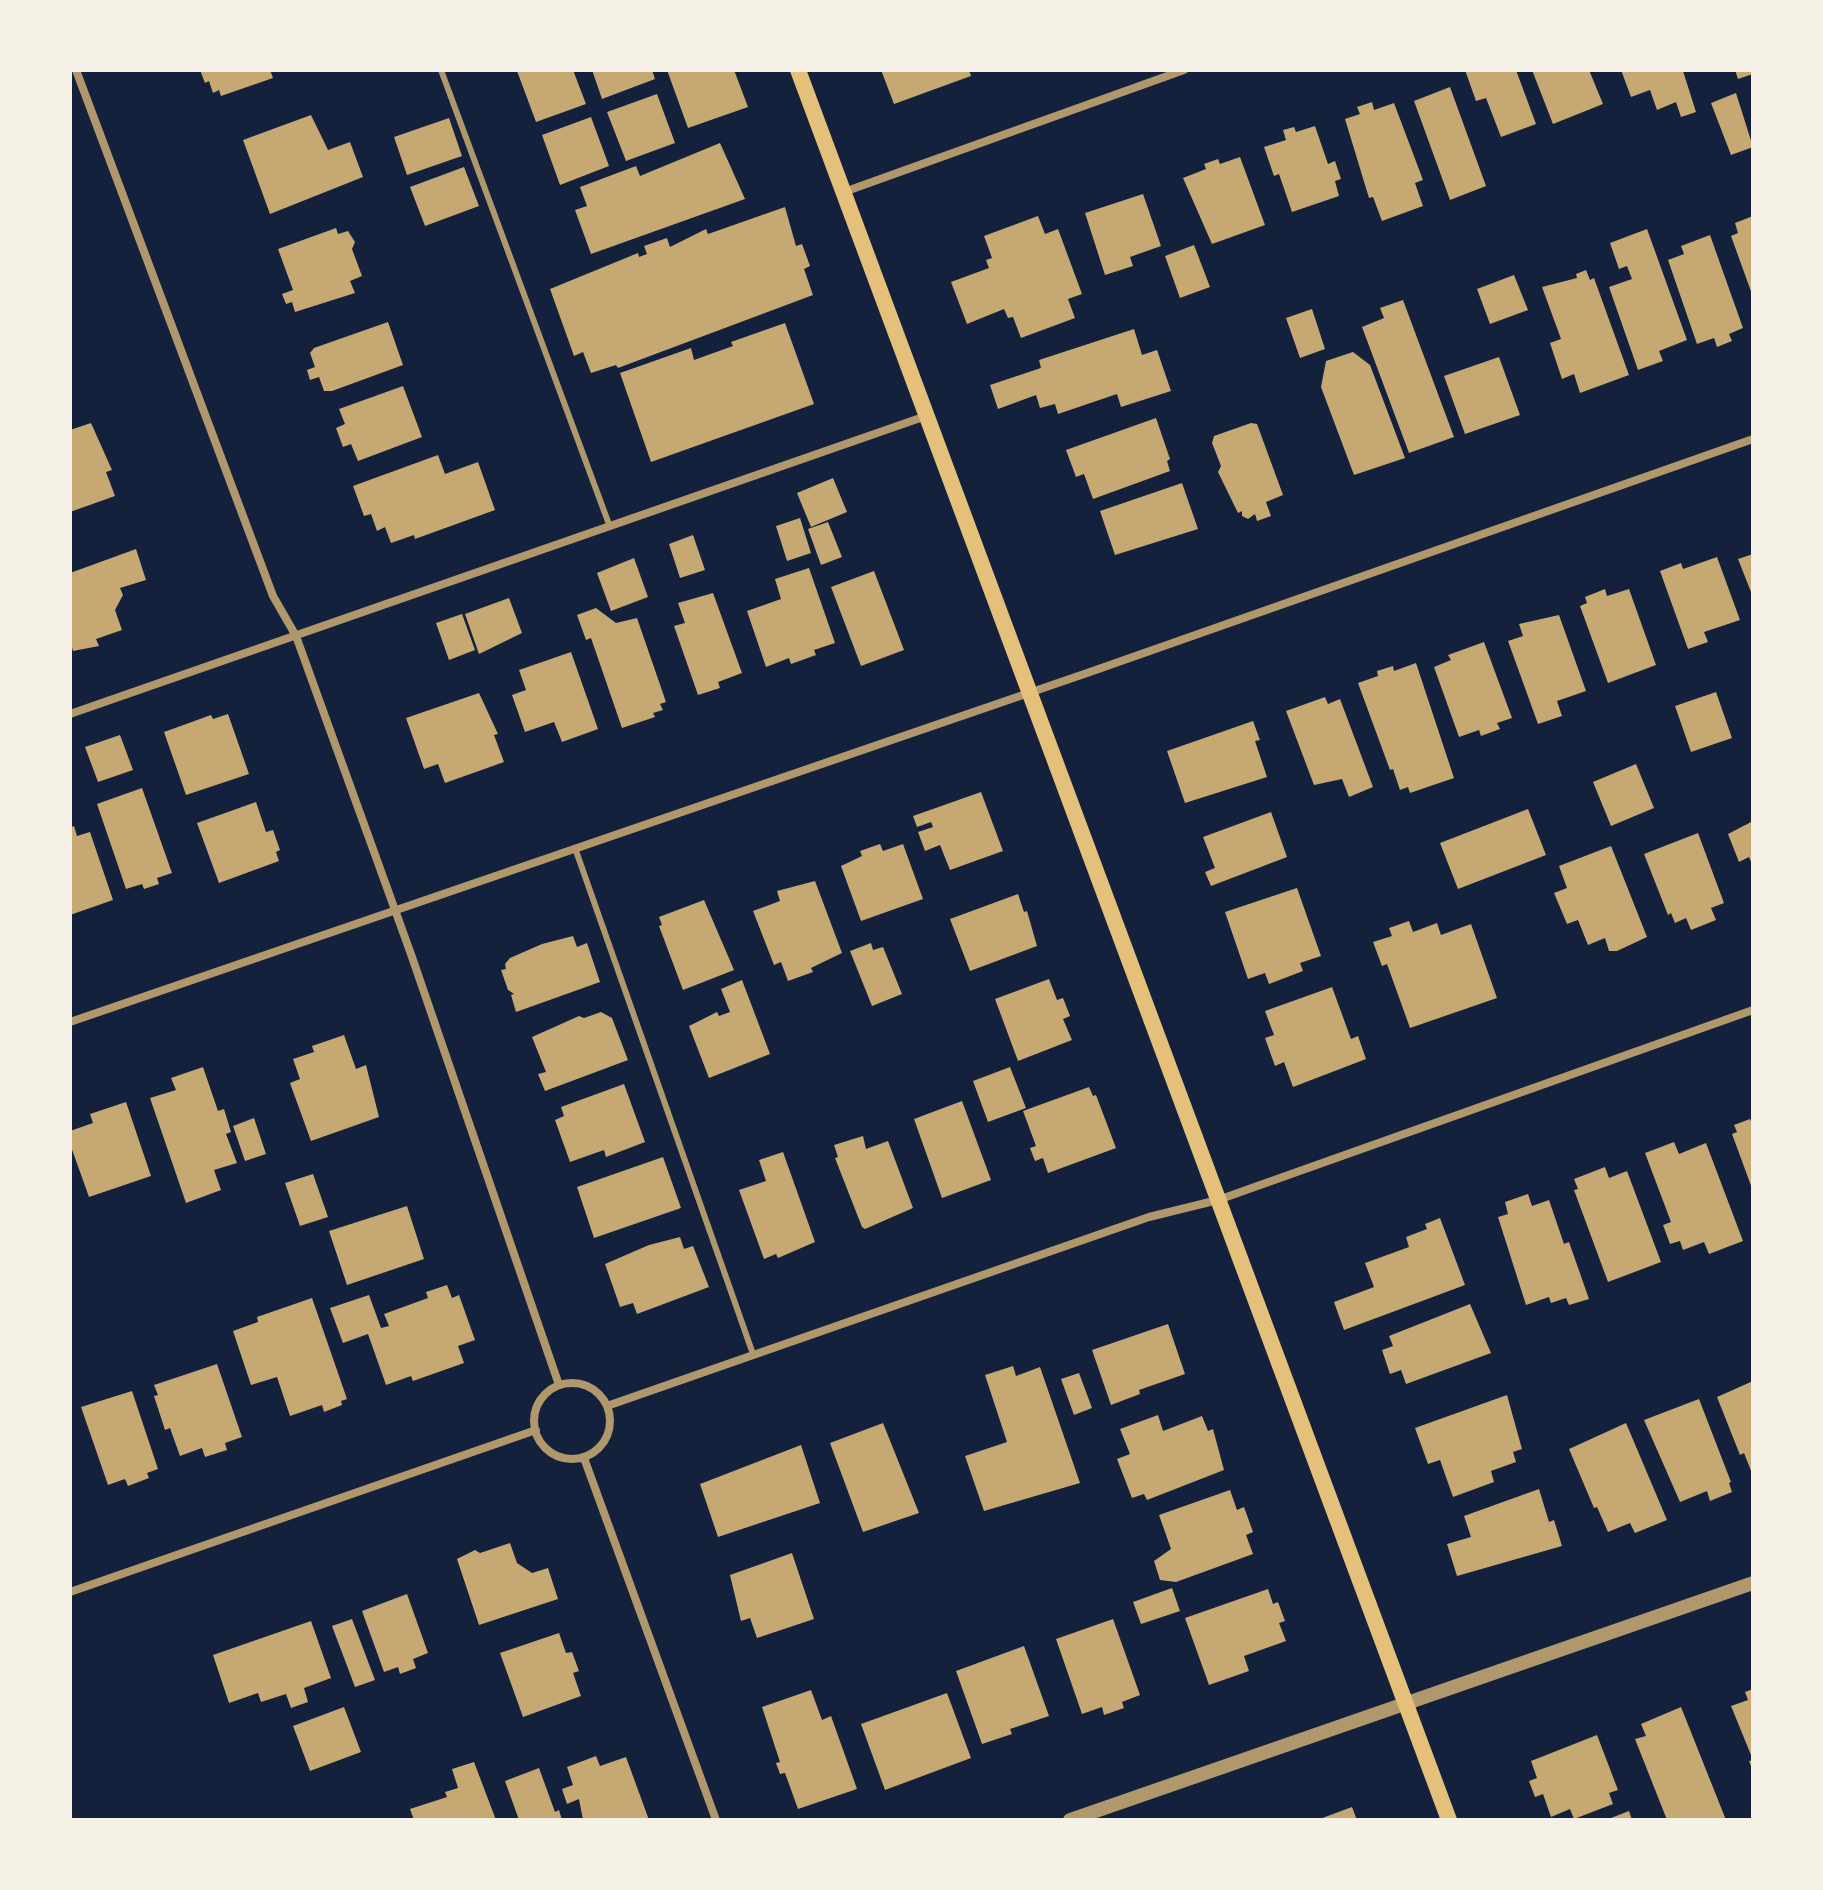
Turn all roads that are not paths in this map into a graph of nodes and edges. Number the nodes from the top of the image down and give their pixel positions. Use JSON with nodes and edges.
{"nodes":[{"id":1,"x":76,"y":70,"type":"edge"},
{"id":2,"x":441,"y":70,"type":"edge"},
{"id":3,"x":798,"y":70,"type":"edge"},
{"id":4,"x":1184,"y":70,"type":"edge"},
{"id":5,"x":843,"y":193,"type":"junction"},
{"id":6,"x":927,"y":416,"type":"junction"},
{"id":7,"x":1753,"y":439,"type":"edge"},
{"id":8,"x":610,"y":527,"type":"junction"},
{"id":9,"x":296,"y":636,"type":"junction"},
{"id":10,"x":1030,"y":692,"type":"junction"},
{"id":11,"x":70,"y":714,"type":"edge"},
{"id":12,"x":575,"y":848,"type":"junction"},
{"id":13,"x":395,"y":910,"type":"junction"},
{"id":14,"x":1753,"y":1010,"type":"edge"},
{"id":15,"x":70,"y":1022,"type":"edge"},
{"id":16,"x":1218,"y":1200,"type":"junction"},
{"id":17,"x":753,"y":1354,"type":"junction"},
{"id":18,"x":559,"y":1385,"type":"junction"},
{"id":19,"x":607,"y":1406,"type":"junction"},
{"id":20,"x":536,"y":1430,"type":"junction"},
{"id":21,"x":584,"y":1458,"type":"junction"},
{"id":22,"x":1753,"y":1583,"type":"edge"},
{"id":23,"x":70,"y":1592,"type":"edge"},
{"id":24,"x":1408,"y":1703,"type":"junction"},
{"id":25,"x":1093,"y":1816,"type":"edge"},
{"id":26,"x":716,"y":1820,"type":"edge"},
{"id":27,"x":1070,"y":1820,"type":"edge"},
{"id":28,"x":1449,"y":1820,"type":"edge"}],
"edges":[{"from":1,"to":9,"type":"street"},
{"from":2,"to":8,"type":"lane"},
{"from":3,"to":5,"type":"main road"},
{"from":4,"to":5,"type":"street"},
{"from":5,"to":6,"type":"main road"},
{"from":6,"to":8,"type":"street"},
{"from":6,"to":10,"type":"main road"},
{"from":7,"to":10,"type":"street"},
{"from":8,"to":9,"type":"street"},
{"from":9,"to":11,"type":"street"},
{"from":9,"to":13,"type":"street"},
{"from":10,"to":12,"type":"street"},
{"from":10,"to":16,"type":"main road"},
{"from":12,"to":13,"type":"street"},
{"from":12,"to":17,"type":"lane"},
{"from":13,"to":15,"type":"street"},
{"from":13,"to":18,"type":"street"},
{"from":14,"to":16,"type":"street"},
{"from":16,"to":17,"type":"street"},
{"from":16,"to":24,"type":"main road"},
{"from":17,"to":19,"type":"street"},
{"from":18,"to":19,"type":"street"},
{"from":18,"to":20,"type":"street"},
{"from":19,"to":21,"type":"street"},
{"from":20,"to":21,"type":"street"},
{"from":20,"to":23,"type":"street"},
{"from":21,"to":26,"type":"street"},
{"from":22,"to":24,"type":"street"},
{"from":24,"to":25,"type":"street"},
{"from":24,"to":28,"type":"main road"},
{"from":25,"to":27,"type":"street"}]}
